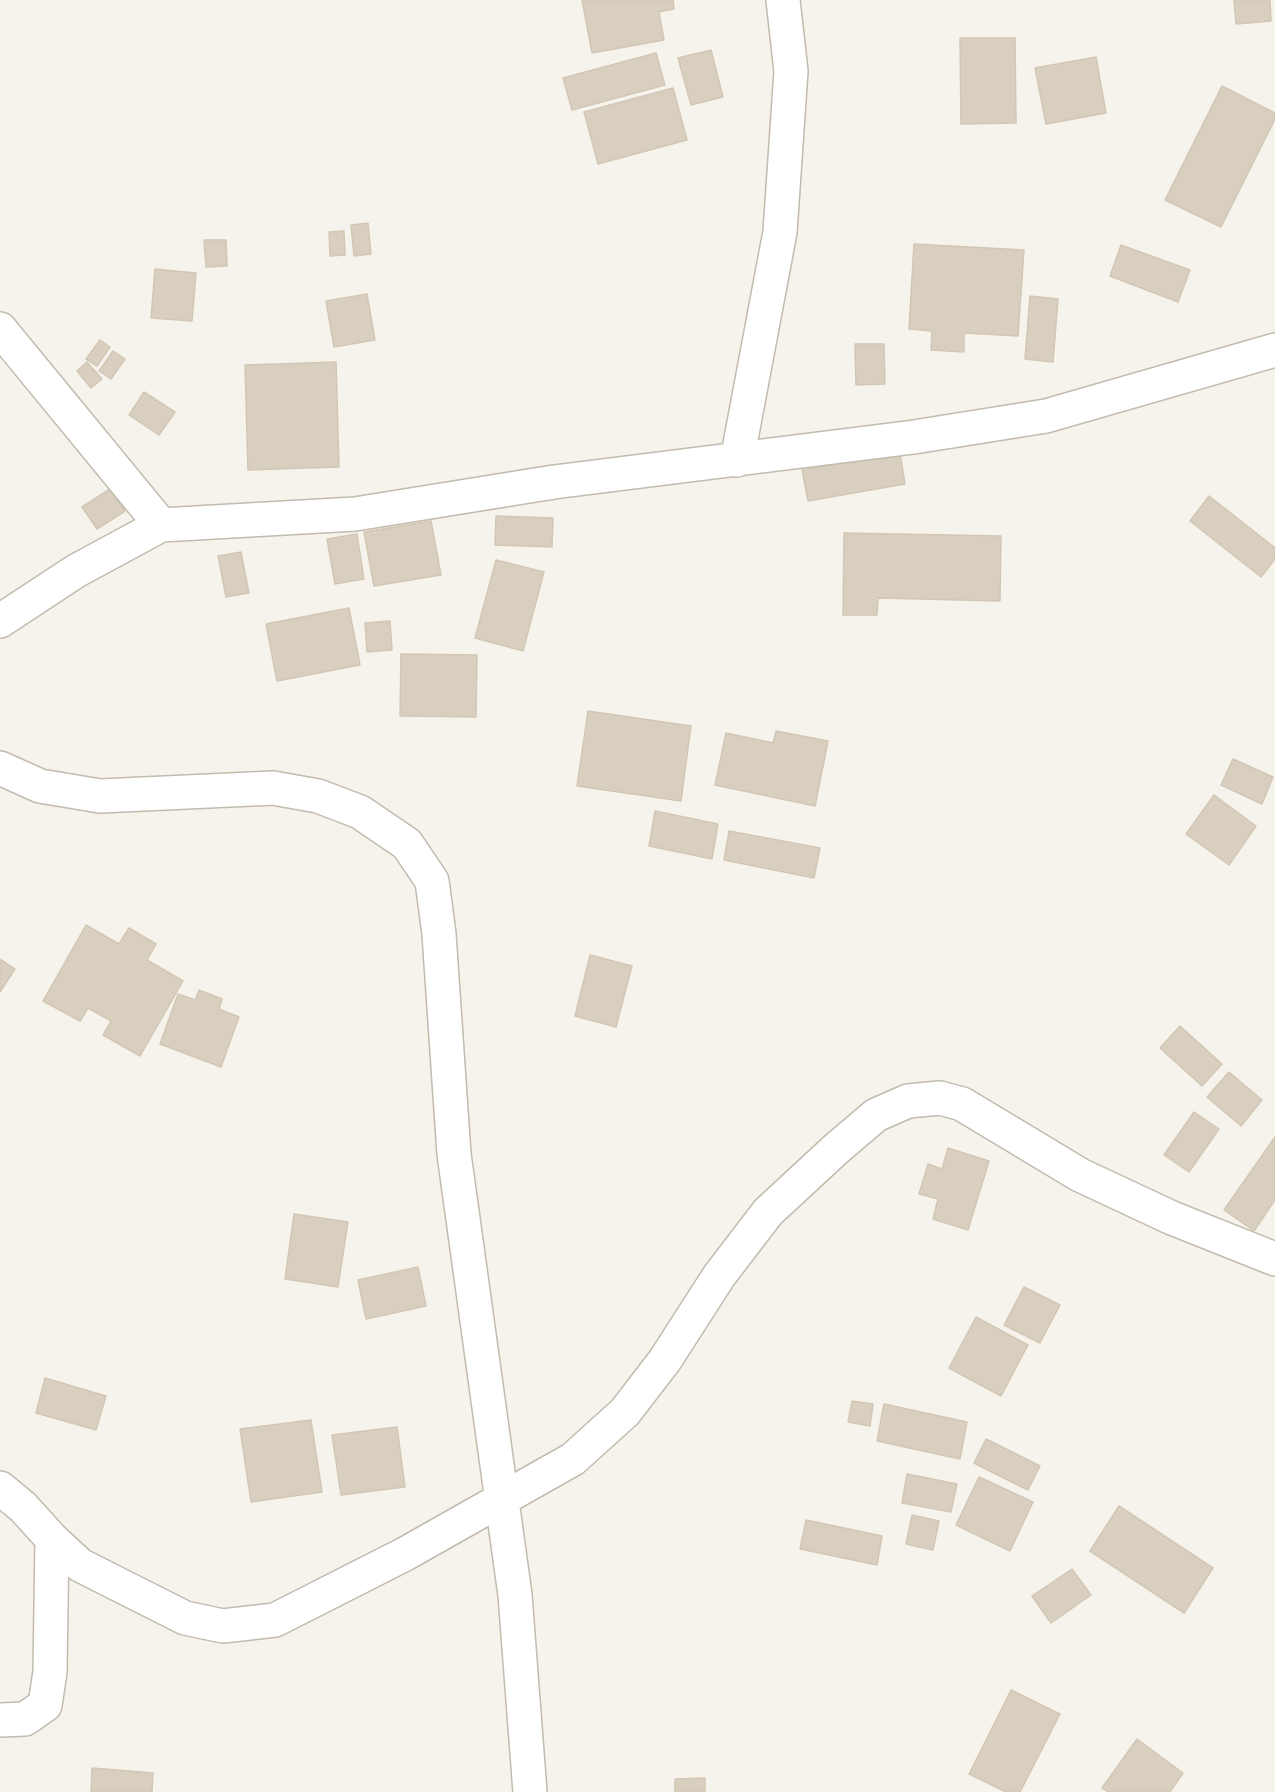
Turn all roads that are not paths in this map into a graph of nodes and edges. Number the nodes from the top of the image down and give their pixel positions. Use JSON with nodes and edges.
{"nodes":[{"id":1,"x":783,"y":0,"type":"edge"},
{"id":2,"x":0,"y":329,"type":"edge"},
{"id":3,"x":1275,"y":351,"type":"edge"},
{"id":4,"x":737,"y":460,"type":"junction"},
{"id":5,"x":161,"y":525,"type":"junction"},
{"id":6,"x":0,"y":621,"type":"edge"},
{"id":7,"x":0,"y":768,"type":"edge"},
{"id":8,"x":1275,"y":1259,"type":"edge"},
{"id":9,"x":0,"y":1488,"type":"edge"},
{"id":10,"x":503,"y":1499,"type":"junction"},
{"id":11,"x":52,"y":1539,"type":"junction"},
{"id":12,"x":0,"y":1720,"type":"edge"},
{"id":13,"x":530,"y":1792,"type":"edge"}],
"edges":[{"from":1,"to":4,"type":"street"},
{"from":2,"to":5,"type":"street"},
{"from":3,"to":4,"type":"street"},
{"from":4,"to":5,"type":"street"},
{"from":5,"to":6,"type":"street"},
{"from":7,"to":10,"type":"street"},
{"from":8,"to":10,"type":"street"},
{"from":9,"to":11,"type":"street"},
{"from":10,"to":11,"type":"street"},
{"from":10,"to":13,"type":"street"},
{"from":11,"to":12,"type":"street"}]}
